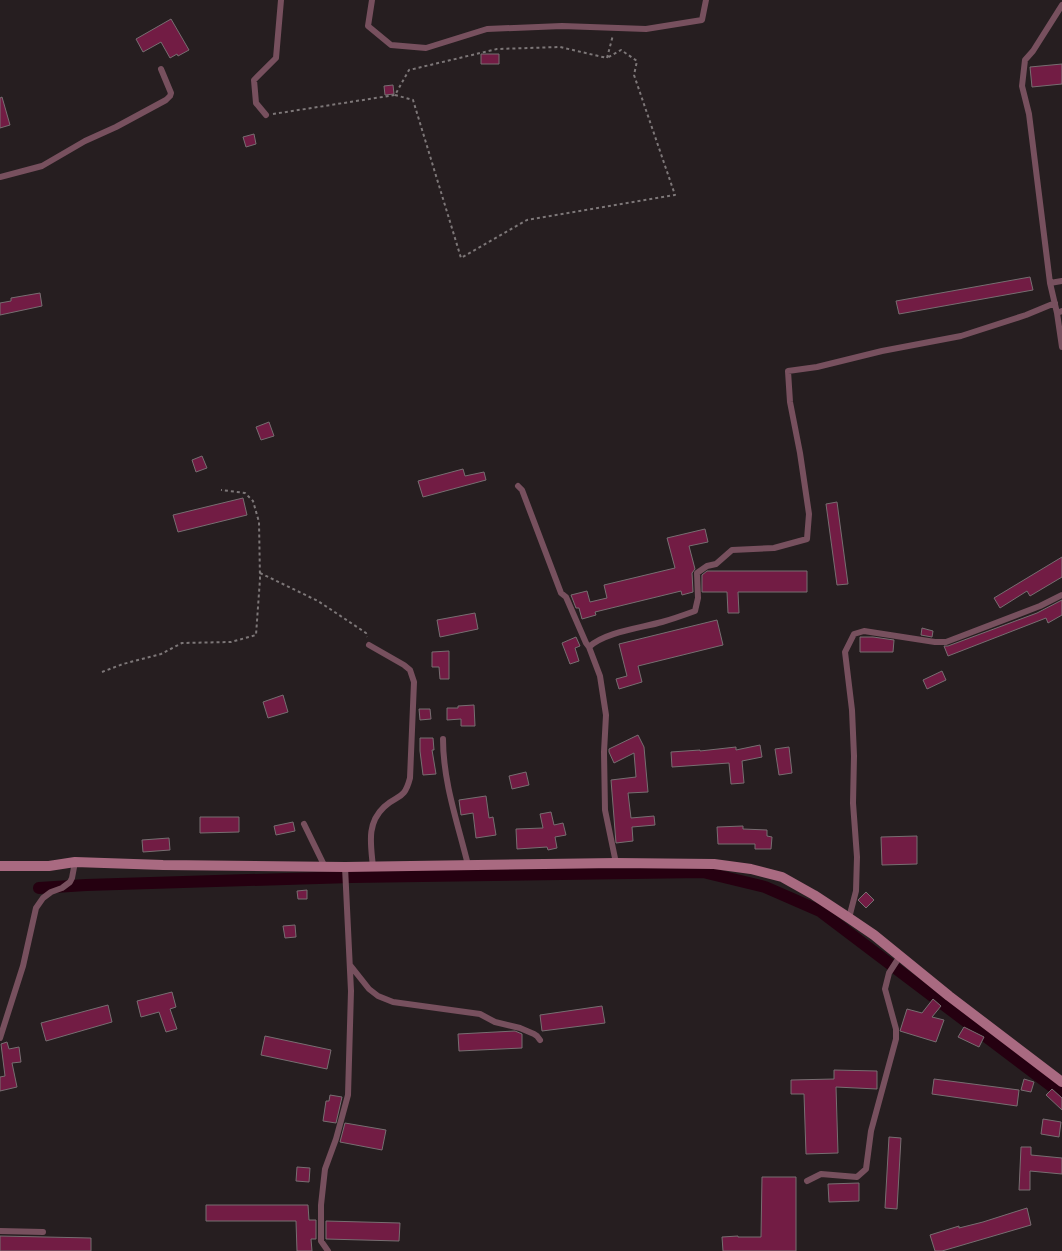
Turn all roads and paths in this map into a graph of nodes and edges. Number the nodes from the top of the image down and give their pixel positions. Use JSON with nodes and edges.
{"nodes":[{"id":1,"x":281,"y":0,"type":"edge"},
{"id":2,"x":372,"y":0,"type":"edge"},
{"id":3,"x":706,"y":0,"type":"edge"},
{"id":4,"x":1062,"y":4,"type":"edge"},
{"id":5,"x":615,"y":28,"type":"junction"},
{"id":6,"x":607,"y":58,"type":"junction"},
{"id":7,"x":161,"y":69,"type":"dead end"},
{"id":8,"x":395,"y":95,"type":"junction"},
{"id":9,"x":266,"y":115,"type":"joint"},
{"id":10,"x":0,"y":178,"type":"edge"},
{"id":11,"x":1062,"y":281,"type":"edge"},
{"id":12,"x":1050,"y":283,"type":"junction"},
{"id":13,"x":1055,"y":303,"type":"junction"},
{"id":14,"x":1060,"y":312,"type":"edge"},
{"id":15,"x":1062,"y":347,"type":"edge"},
{"id":16,"x":518,"y":486,"type":"dead end"},
{"id":17,"x":221,"y":490,"type":"dead end"},
{"id":18,"x":260,"y":573,"type":"junction"},
{"id":19,"x":1062,"y":596,"type":"edge"},
{"id":20,"x":369,"y":645,"type":"joint"},
{"id":21,"x":589,"y":647,"type":"junction"},
{"id":22,"x":102,"y":672,"type":"dead end"},
{"id":23,"x":444,"y":739,"type":"dead end"},
{"id":24,"x":304,"y":824,"type":"dead end"},
{"id":25,"x":75,"y":862,"type":"junction"},
{"id":26,"x":616,"y":863,"type":"junction"},
{"id":27,"x":468,"y":865,"type":"junction"},
{"id":28,"x":0,"y":866,"type":"edge"},
{"id":29,"x":373,"y":866,"type":"junction"},
{"id":30,"x":325,"y":867,"type":"junction"},
{"id":31,"x":345,"y":867,"type":"junction"},
{"id":32,"x":850,"y":918,"type":"junction"},
{"id":33,"x":900,"y":956,"type":"junction"},
{"id":34,"x":350,"y":965,"type":"junction"},
{"id":35,"x":0,"y":1038,"type":"edge"},
{"id":36,"x":540,"y":1040,"type":"dead end"},
{"id":37,"x":1062,"y":1082,"type":"edge"},
{"id":38,"x":806,"y":1181,"type":"dead end"},
{"id":39,"x":0,"y":1231,"type":"edge"},
{"id":40,"x":43,"y":1232,"type":"dead end"},
{"id":41,"x":328,"y":1251,"type":"edge"}],
"edges":[{"from":1,"to":9,"type":"lane"},
{"from":2,"to":5,"type":"lane"},
{"from":3,"to":5,"type":"lane"},
{"from":4,"to":12,"type":"lane"},
{"from":5,"to":6,"type":"path"},
{"from":6,"to":8,"type":"path"},
{"from":6,"to":8,"type":"path"},
{"from":7,"to":10,"type":"lane"},
{"from":8,"to":9,"type":"path"},
{"from":11,"to":12,"type":"lane"},
{"from":12,"to":13,"type":"lane"},
{"from":13,"to":14,"type":"lane"},
{"from":13,"to":21,"type":"lane"},
{"from":14,"to":15,"type":"lane"},
{"from":16,"to":21,"type":"lane"},
{"from":17,"to":18,"type":"path"},
{"from":18,"to":20,"type":"path"},
{"from":18,"to":22,"type":"path"},
{"from":19,"to":32,"type":"lane"},
{"from":20,"to":29,"type":"lane"},
{"from":21,"to":26,"type":"lane"},
{"from":23,"to":27,"type":"lane"},
{"from":24,"to":30,"type":"lane"},
{"from":25,"to":28,"type":"street"},
{"from":25,"to":30,"type":"street"},
{"from":25,"to":35,"type":"lane"},
{"from":26,"to":27,"type":"street"},
{"from":26,"to":32,"type":"street"},
{"from":27,"to":29,"type":"street"},
{"from":29,"to":31,"type":"street"},
{"from":30,"to":31,"type":"street"},
{"from":31,"to":34,"type":"lane"},
{"from":32,"to":33,"type":"street"},
{"from":33,"to":37,"type":"street"},
{"from":33,"to":38,"type":"lane"},
{"from":34,"to":36,"type":"lane"},
{"from":34,"to":41,"type":"lane"},
{"from":39,"to":40,"type":"lane"}]}
